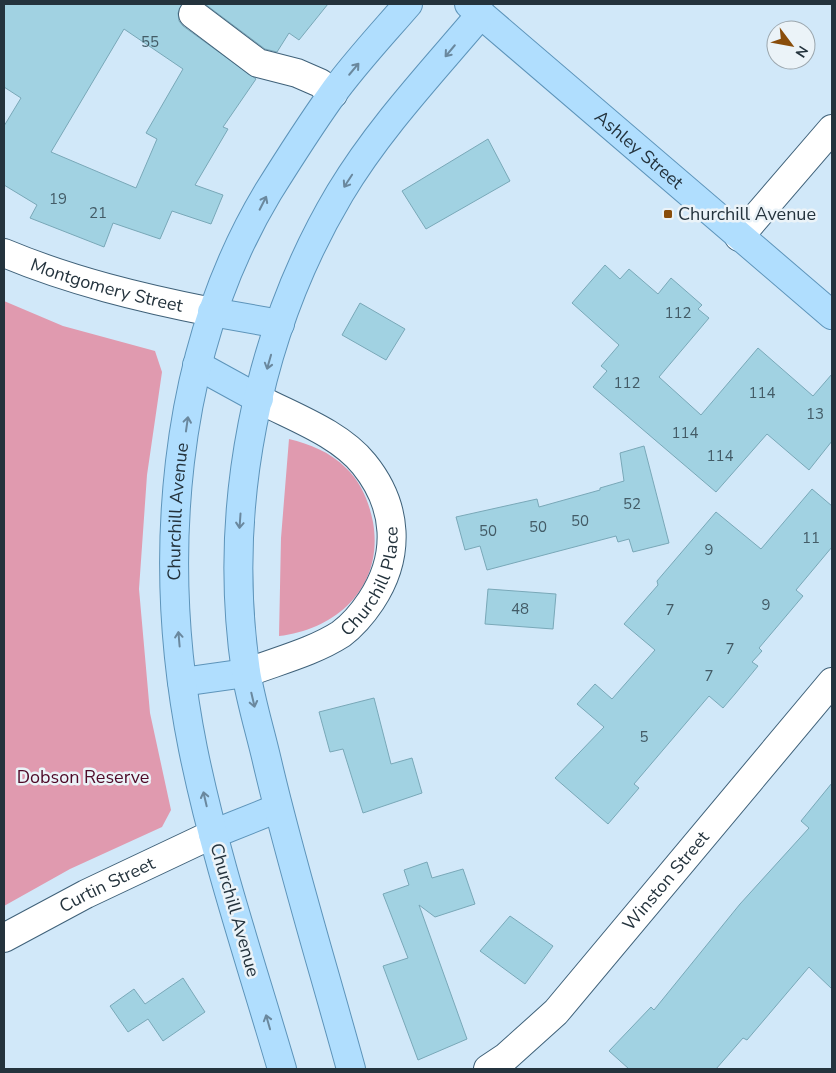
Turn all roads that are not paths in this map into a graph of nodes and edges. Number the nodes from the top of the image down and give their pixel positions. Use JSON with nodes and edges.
{"nodes":[{"id":1,"x":408,"y":4,"type":"edge"},
{"id":2,"x":475,"y":9,"type":"edge"},
{"id":3,"x":193,"y":14,"type":"dead end"},
{"id":4,"x":333,"y":94,"type":"junction"},
{"id":5,"x":832,"y":129,"type":"edge"},
{"id":6,"x":739,"y":237,"type":"junction"},
{"id":7,"x":4,"y":253,"type":"edge"},
{"id":8,"x":212,"y":312,"type":"junction"},
{"id":9,"x":832,"y":315,"type":"edge"},
{"id":10,"x":280,"y":324,"type":"junction"},
{"id":11,"x":198,"y":365,"type":"junction"},
{"id":12,"x":259,"y":398,"type":"junction"},
{"id":13,"x":246,"y":673,"type":"junction"},
{"id":14,"x":182,"y":682,"type":"junction"},
{"id":15,"x":832,"y":682,"type":"edge"},
{"id":16,"x":278,"y":808,"type":"junction"},
{"id":17,"x":213,"y":834,"type":"junction"},
{"id":18,"x":4,"y":938,"type":"edge"},
{"id":19,"x":282,"y":1069,"type":"edge"},
{"id":20,"x":352,"y":1069,"type":"edge"},
{"id":21,"x":488,"y":1069,"type":"edge"}],
"edges":[{"from":4,"to":1,"type":"main road","name":"Churchill Avenue","one_way":true},
{"from":2,"to":6,"type":"main road","name":"Ashley Street"},
{"from":2,"to":10,"type":"main road","one_way":true},
{"from":3,"to":4,"type":"street"},
{"from":8,"to":4,"type":"main road","name":"Churchill Avenue","one_way":true},
{"from":5,"to":6,"type":"street"},
{"from":6,"to":9,"type":"main road","name":"Ashley Street"},
{"from":7,"to":8,"type":"street","name":"Montgomery Street"},
{"from":8,"to":10,"type":"main road"},
{"from":8,"to":11,"type":"main road","name":"Churchill Avenue"},
{"from":10,"to":12,"type":"main road","one_way":true},
{"from":11,"to":12,"type":"main road"},
{"from":14,"to":11,"type":"main road","name":"Churchill Avenue","one_way":true},
{"from":12,"to":13,"type":"main road","one_way":true},
{"from":12,"to":13,"type":"street","name":"Churchill Place"},
{"from":13,"to":14,"type":"main road"},
{"from":13,"to":16,"type":"main road","one_way":true},
{"from":17,"to":14,"type":"main road","name":"Churchill Avenue","one_way":true},
{"from":15,"to":21,"type":"street","name":"Winston Street"},
{"from":16,"to":17,"type":"main road"},
{"from":16,"to":20,"type":"main road"},
{"from":17,"to":18,"type":"street","name":"Curtin Street"},
{"from":19,"to":17,"type":"main road","name":"Churchill Avenue","one_way":true}]}
